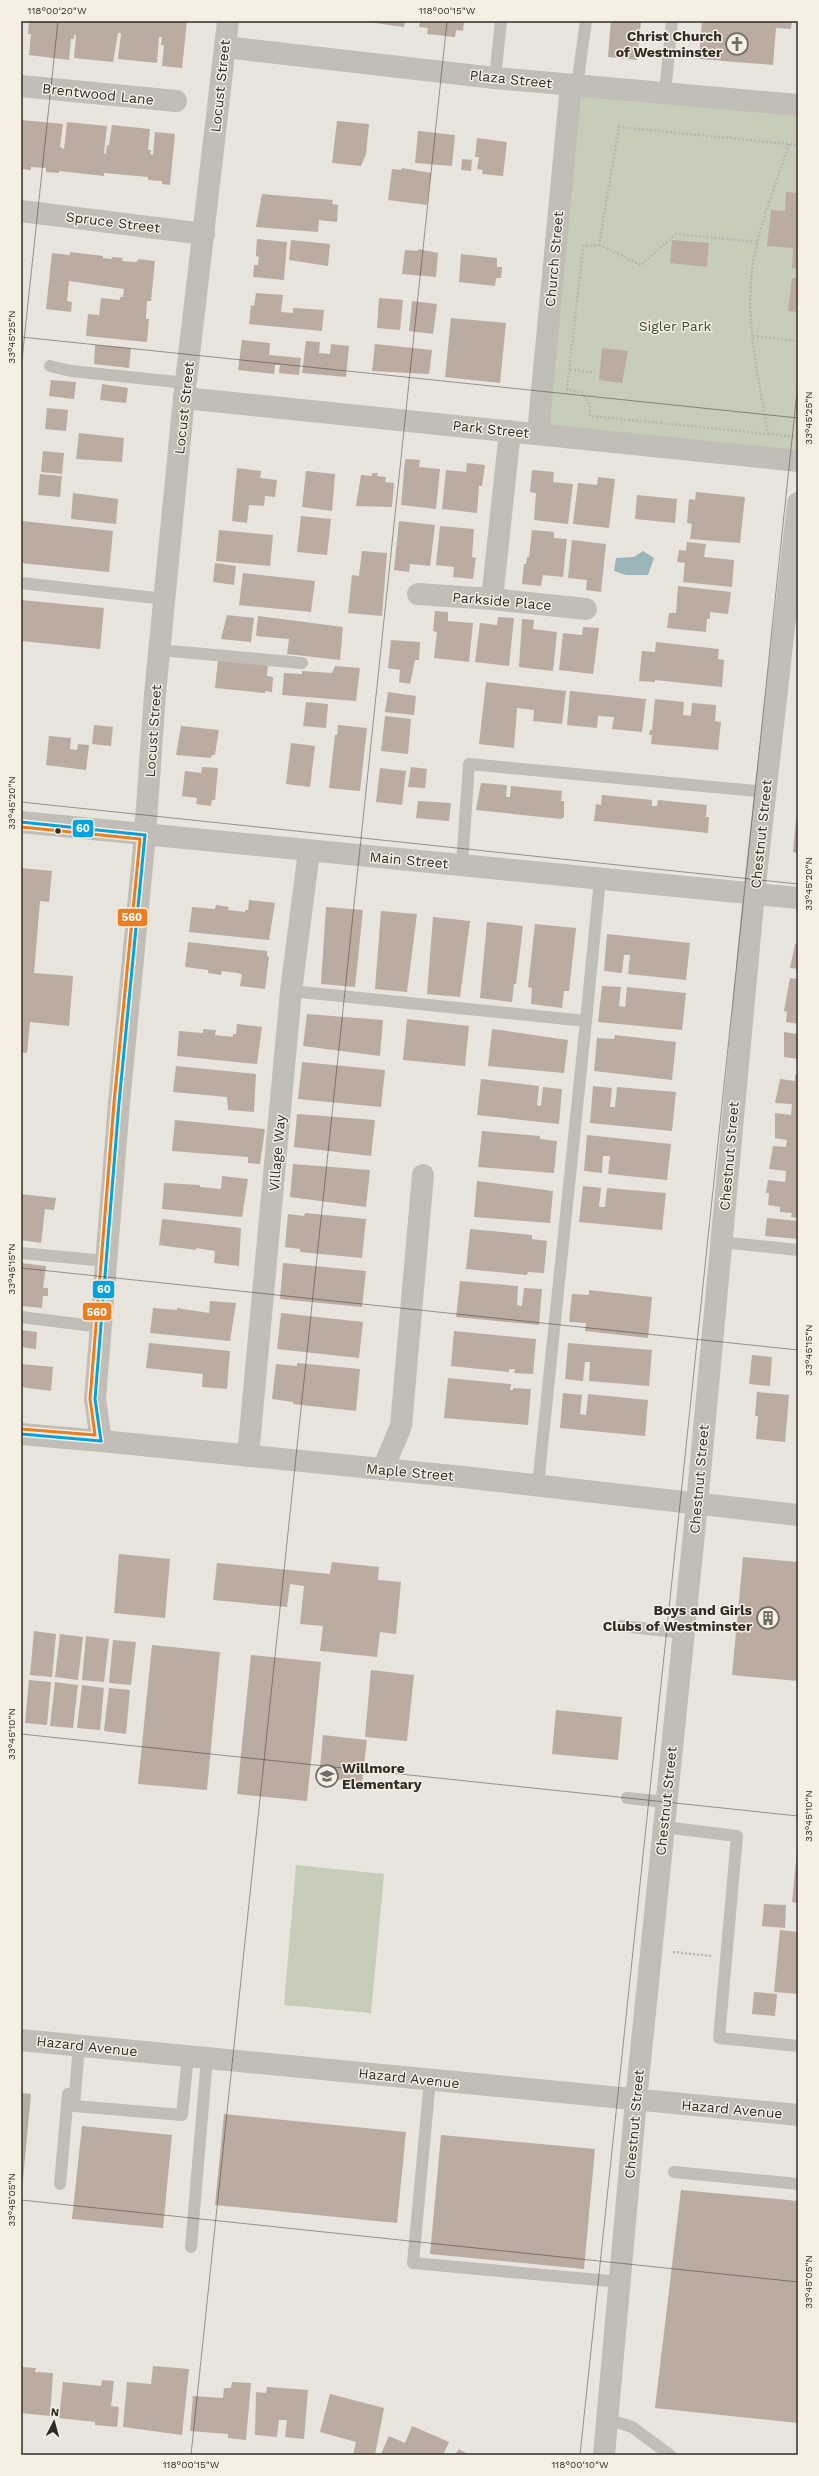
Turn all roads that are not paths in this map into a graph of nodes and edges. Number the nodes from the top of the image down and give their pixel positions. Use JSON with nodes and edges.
{"nodes":[{"id":1,"x":228,"y":21,"type":"edge"},
{"id":2,"x":501,"y":21,"type":"edge"},
{"id":3,"x":586,"y":21,"type":"edge"},
{"id":4,"x":672,"y":21,"type":"edge"},
{"id":5,"x":225,"y":47,"type":"junction"},
{"id":6,"x":495,"y":78,"type":"junction"},
{"id":7,"x":574,"y":85,"type":"junction"},
{"id":8,"x":21,"y":86,"type":"edge"},
{"id":9,"x":665,"y":93,"type":"junction"},
{"id":10,"x":176,"y":101,"type":"dead end"},
{"id":11,"x":798,"y":105,"type":"edge"},
{"id":12,"x":21,"y":211,"type":"edge"},
{"id":13,"x":204,"y":234,"type":"junction"},
{"id":14,"x":50,"y":366,"type":"dead end"},
{"id":15,"x":185,"y":391,"type":"junction"},
{"id":16,"x":510,"y":431,"type":"junction"},
{"id":17,"x":538,"y":433,"type":"junction"},
{"id":18,"x":798,"y":461,"type":"edge"},
{"id":19,"x":798,"y":504,"type":"edge"},
{"id":20,"x":21,"y":583,"type":"edge"},
{"id":21,"x":418,"y":594,"type":"dead end"},
{"id":22,"x":165,"y":599,"type":"junction"},
{"id":23,"x":492,"y":599,"type":"junction"},
{"id":24,"x":586,"y":609,"type":"dead end"},
{"id":25,"x":160,"y":650,"type":"junction"},
{"id":26,"x":302,"y":663,"type":"dead end"},
{"id":27,"x":766,"y":792,"type":"junction"},
{"id":28,"x":21,"y":822,"type":"edge"},
{"id":29,"x":145,"y":835,"type":"junction"},
{"id":30,"x":309,"y":851,"type":"junction"},
{"id":31,"x":462,"y":865,"type":"junction"},
{"id":32,"x":600,"y":879,"type":"junction"},
{"id":33,"x":754,"y":894,"type":"junction"},
{"id":34,"x":798,"y":898,"type":"edge"},
{"id":35,"x":292,"y":991,"type":"junction"},
{"id":36,"x":586,"y":1021,"type":"junction"},
{"id":37,"x":423,"y":1175,"type":"dead end"},
{"id":38,"x":721,"y":1242,"type":"junction"},
{"id":39,"x":798,"y":1250,"type":"edge"},
{"id":40,"x":21,"y":1253,"type":"edge"},
{"id":41,"x":106,"y":1262,"type":"junction"},
{"id":42,"x":21,"y":1317,"type":"edge"},
{"id":43,"x":101,"y":1327,"type":"junction"},
{"id":44,"x":21,"y":1434,"type":"edge"},
{"id":45,"x":101,"y":1441,"type":"junction"},
{"id":46,"x":248,"y":1456,"type":"junction"},
{"id":47,"x":383,"y":1469,"type":"junction"},
{"id":48,"x":538,"y":1485,"type":"junction"},
{"id":49,"x":697,"y":1504,"type":"junction"},
{"id":50,"x":798,"y":1515,"type":"edge"},
{"id":51,"x":622,"y":1626,"type":"dead end"},
{"id":52,"x":684,"y":1633,"type":"junction"},
{"id":53,"x":627,"y":1798,"type":"dead end"},
{"id":54,"x":666,"y":1802,"type":"junction"},
{"id":55,"x":664,"y":1827,"type":"junction"},
{"id":56,"x":21,"y":2040,"type":"edge"},
{"id":57,"x":76,"y":2045,"type":"junction"},
{"id":58,"x":798,"y":2046,"type":"edge"},
{"id":59,"x":198,"y":2057,"type":"junction"},
{"id":60,"x":430,"y":2080,"type":"junction"},
{"id":61,"x":636,"y":2100,"type":"junction"},
{"id":62,"x":798,"y":2115,"type":"edge"},
{"id":63,"x":674,"y":2172,"type":"dead end"},
{"id":64,"x":60,"y":2184,"type":"dead end"},
{"id":65,"x":798,"y":2184,"type":"edge"},
{"id":66,"x":191,"y":2247,"type":"dead end"},
{"id":67,"x":621,"y":2282,"type":"junction"},
{"id":68,"x":607,"y":2419,"type":"junction"},
{"id":69,"x":604,"y":2455,"type":"edge"},
{"id":70,"x":670,"y":2455,"type":"edge"}],
"edges":[{"from":1,"to":5,"type":"street","name":"Locust Street"},
{"from":2,"to":6,"type":"lane"},
{"from":3,"to":7,"type":"lane"},
{"from":4,"to":9,"type":"lane"},
{"from":5,"to":6,"type":"street","name":"Plaza Street"},
{"from":5,"to":13,"type":"street","name":"Locust Street"},
{"from":6,"to":7,"type":"street","name":"Plaza Street"},
{"from":7,"to":9,"type":"street","name":"Plaza Street"},
{"from":7,"to":17,"type":"street","name":"Church Street"},
{"from":8,"to":10,"type":"street","name":"Brentwood Lane"},
{"from":9,"to":11,"type":"street","name":"Plaza Street"},
{"from":12,"to":13,"type":"street","name":"Spruce Street"},
{"from":13,"to":15,"type":"street","name":"Locust Street"},
{"from":14,"to":15,"type":"lane"},
{"from":15,"to":16,"type":"street","name":"Park Street"},
{"from":15,"to":22,"type":"street","name":"Locust Street"},
{"from":16,"to":17,"type":"street","name":"Park Street"},
{"from":16,"to":23,"type":"street"},
{"from":17,"to":18,"type":"street","name":"Park Street"},
{"from":19,"to":27,"type":"street","name":"Chestnut Street"},
{"from":20,"to":22,"type":"lane"},
{"from":21,"to":23,"type":"street","name":"Parkside Place"},
{"from":22,"to":25,"type":"street","name":"Locust Street"},
{"from":23,"to":24,"type":"street","name":"Parkside Place"},
{"from":25,"to":26,"type":"lane"},
{"from":25,"to":29,"type":"street","name":"Locust Street"},
{"from":27,"to":31,"type":"lane"},
{"from":27,"to":33,"type":"street","name":"Chestnut Street"},
{"from":28,"to":29,"type":"street","name":"Main Street"},
{"from":29,"to":30,"type":"street","name":"Main Street"},
{"from":29,"to":41,"type":"street","name":"Locust Street"},
{"from":30,"to":31,"type":"street","name":"Main Street"},
{"from":30,"to":35,"type":"street","name":"Village Way"},
{"from":31,"to":32,"type":"street","name":"Main Street"},
{"from":32,"to":33,"type":"street","name":"Main Street"},
{"from":32,"to":36,"type":"lane"},
{"from":33,"to":34,"type":"street","name":"Main Street"},
{"from":33,"to":38,"type":"street","name":"Chestnut Street"},
{"from":35,"to":36,"type":"lane"},
{"from":35,"to":46,"type":"street","name":"Village Way"},
{"from":36,"to":48,"type":"lane"},
{"from":37,"to":47,"type":"street"},
{"from":38,"to":39,"type":"lane"},
{"from":38,"to":49,"type":"street","name":"Chestnut Street"},
{"from":40,"to":41,"type":"lane"},
{"from":41,"to":43,"type":"street","name":"Locust Street"},
{"from":42,"to":43,"type":"lane"},
{"from":43,"to":45,"type":"street","name":"Locust Street"},
{"from":44,"to":45,"type":"street","name":"Maple Street"},
{"from":45,"to":46,"type":"street","name":"Maple Street"},
{"from":46,"to":47,"type":"street","name":"Maple Street"},
{"from":47,"to":48,"type":"street","name":"Maple Street"},
{"from":48,"to":49,"type":"street","name":"Maple Street"},
{"from":49,"to":50,"type":"street","name":"Maple Street"},
{"from":49,"to":52,"type":"street","name":"Chestnut Street"},
{"from":51,"to":52,"type":"lane"},
{"from":52,"to":54,"type":"street","name":"Chestnut Street"},
{"from":53,"to":54,"type":"lane"},
{"from":54,"to":55,"type":"street","name":"Chestnut Street"},
{"from":55,"to":58,"type":"lane"},
{"from":55,"to":61,"type":"street","name":"Chestnut Street"},
{"from":56,"to":57,"type":"street","name":"Hazard Avenue"},
{"from":57,"to":59,"type":"street","name":"Hazard Avenue"},
{"from":57,"to":59,"type":"lane"},
{"from":57,"to":64,"type":"lane"},
{"from":59,"to":60,"type":"street","name":"Hazard Avenue"},
{"from":59,"to":66,"type":"lane"},
{"from":60,"to":61,"type":"street","name":"Hazard Avenue"},
{"from":60,"to":67,"type":"lane"},
{"from":61,"to":62,"type":"street","name":"Hazard Avenue"},
{"from":61,"to":67,"type":"street","name":"Chestnut Street"},
{"from":63,"to":65,"type":"lane"},
{"from":67,"to":68,"type":"street","name":"Chestnut Street"},
{"from":68,"to":69,"type":"street","name":"Chestnut Street"},
{"from":68,"to":70,"type":"lane"}]}
